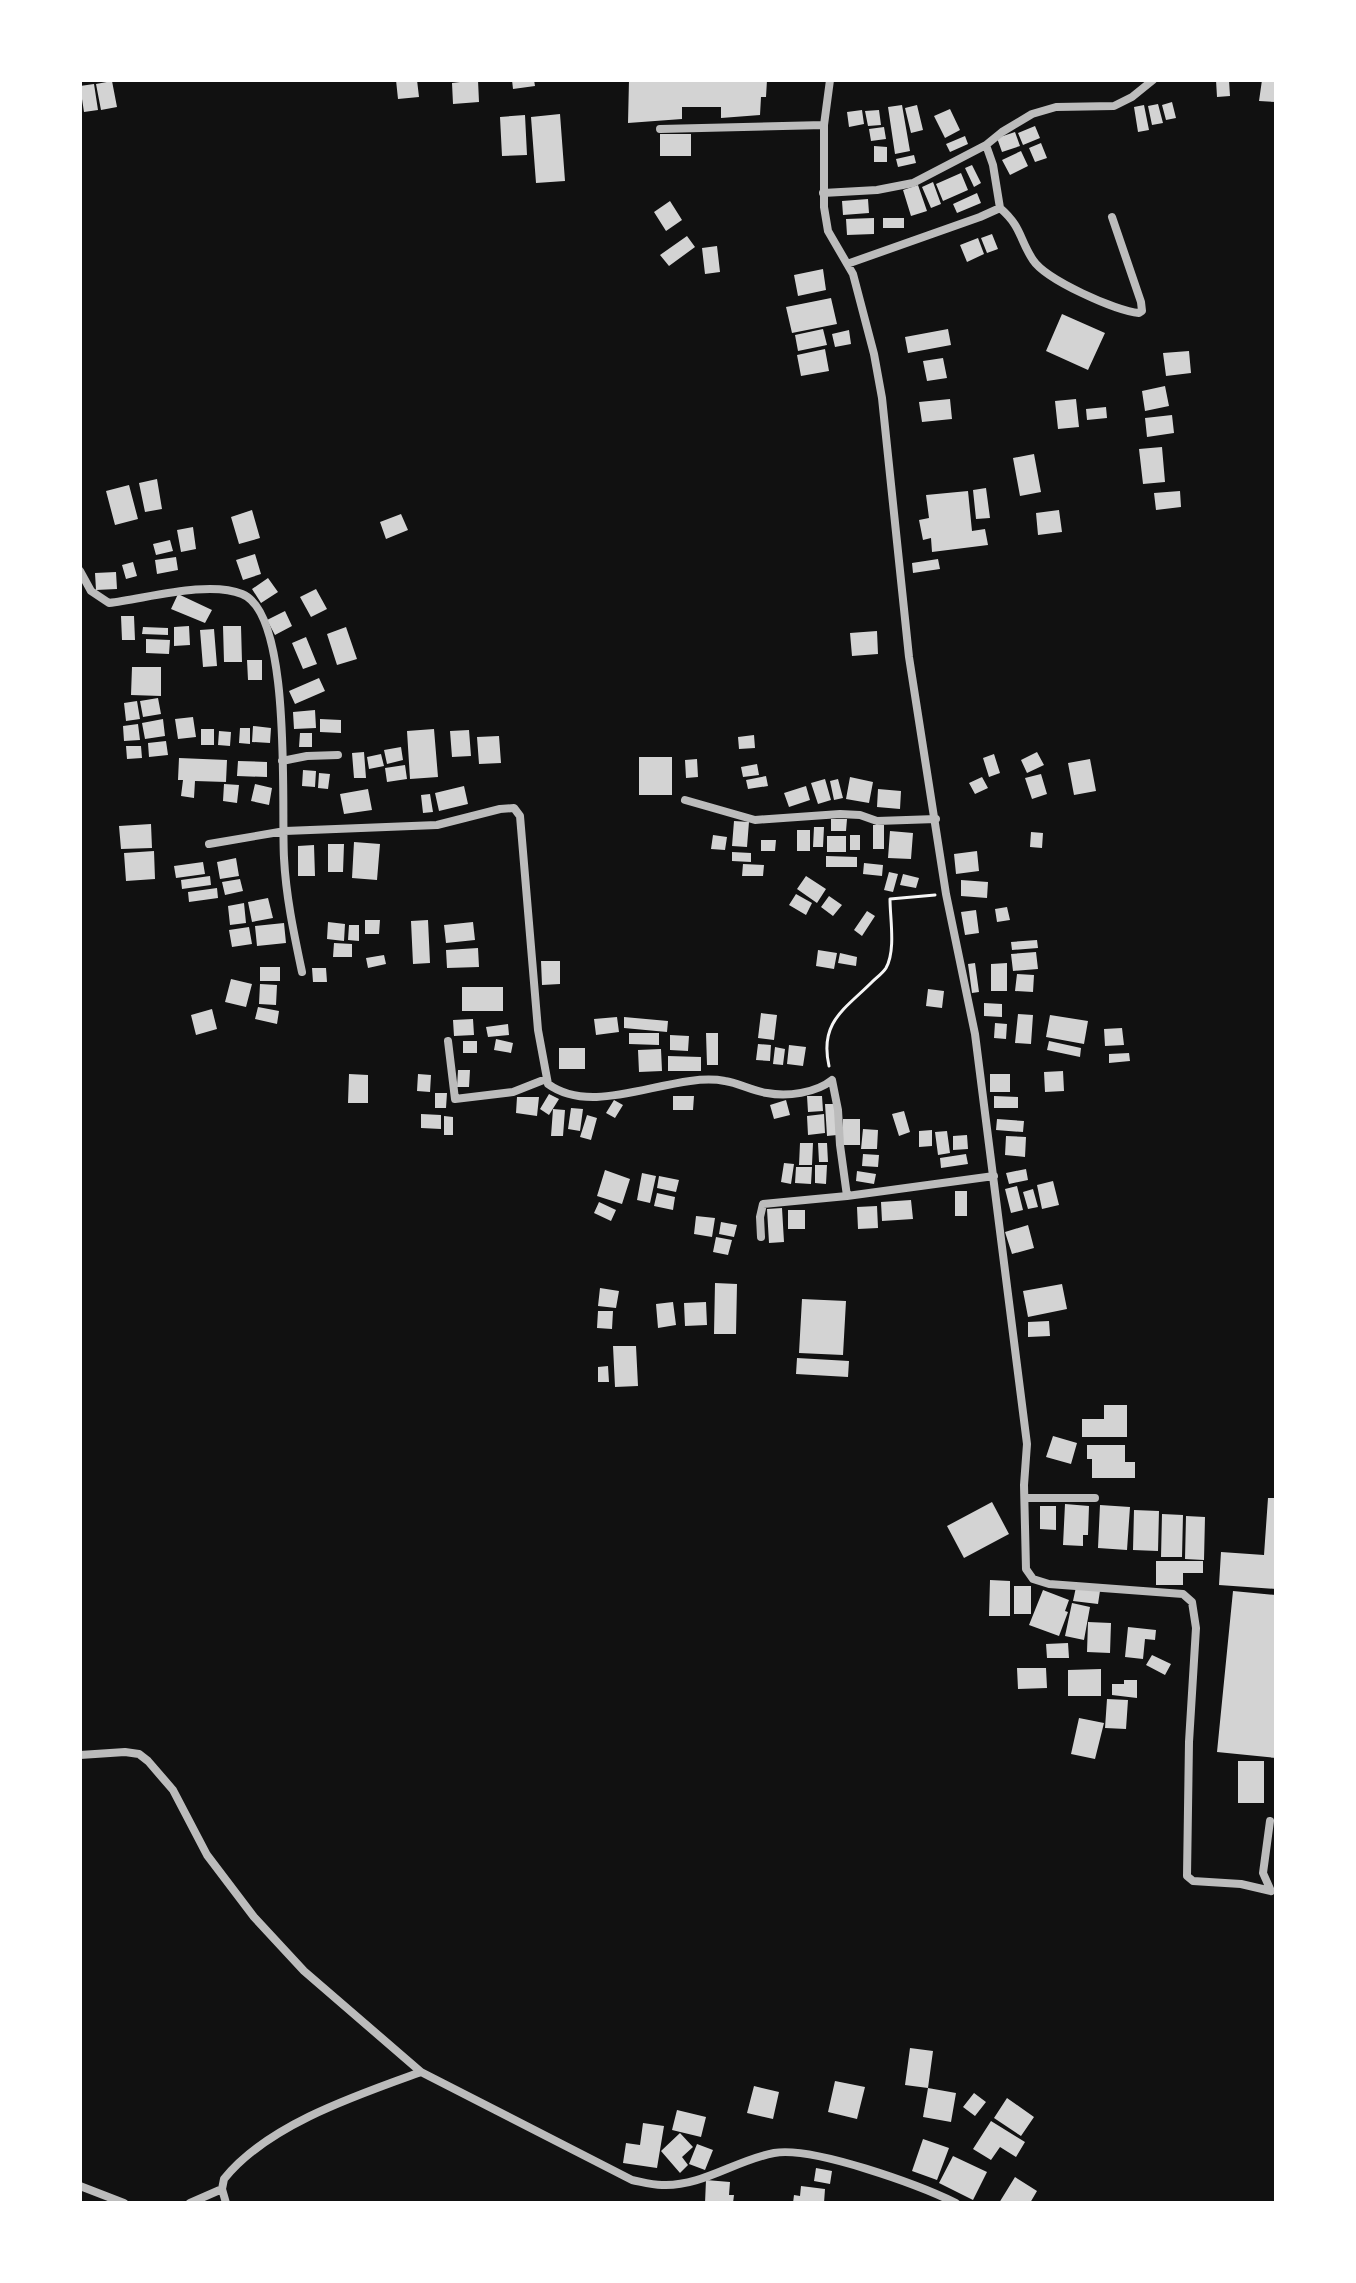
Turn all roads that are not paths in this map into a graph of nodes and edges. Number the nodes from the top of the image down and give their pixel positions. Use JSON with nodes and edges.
{"nodes":[{"id":1,"x":830,"y":80,"type":"edge"},
{"id":2,"x":1153,"y":80,"type":"edge"},
{"id":3,"x":824,"y":125,"type":"junction"},
{"id":4,"x":660,"y":129,"type":"dead end"},
{"id":5,"x":986,"y":145,"type":"junction"},
{"id":6,"x":823,"y":193,"type":"junction"},
{"id":7,"x":1000,"y":208,"type":"junction"},
{"id":8,"x":1112,"y":217,"type":"dead end"},
{"id":9,"x":847,"y":264,"type":"junction"},
{"id":10,"x":80,"y":571,"type":"edge"},
{"id":11,"x":338,"y":755,"type":"dead end"},
{"id":12,"x":282,"y":761,"type":"junction"},
{"id":13,"x":685,"y":800,"type":"dead end"},
{"id":14,"x":936,"y":819,"type":"junction"},
{"id":15,"x":285,"y":831,"type":"junction"},
{"id":16,"x":209,"y":844,"type":"dead end"},
{"id":17,"x":302,"y":972,"type":"dead end"},
{"id":18,"x":448,"y":1041,"type":"dead end"},
{"id":19,"x":546,"y":1079,"type":"junction"},
{"id":20,"x":994,"y":1176,"type":"junction"},
{"id":21,"x":847,"y":1196,"type":"junction"},
{"id":22,"x":761,"y":1237,"type":"dead end"},
{"id":23,"x":1025,"y":1498,"type":"junction"},
{"id":24,"x":1095,"y":1498,"type":"dead end"},
{"id":25,"x":80,"y":1755,"type":"edge"},
{"id":26,"x":1270,"y":1821,"type":"dead end"},
{"id":27,"x":1273,"y":1891,"type":"edge"},
{"id":28,"x":421,"y":2072,"type":"junction"},
{"id":29,"x":80,"y":2186,"type":"edge"},
{"id":30,"x":222,"y":2189,"type":"junction"},
{"id":31,"x":124,"y":2203,"type":"edge"},
{"id":32,"x":190,"y":2203,"type":"edge"},
{"id":33,"x":226,"y":2203,"type":"edge"},
{"id":34,"x":956,"y":2203,"type":"edge"}],
"edges":[{"from":1,"to":3,"type":"street"},
{"from":2,"to":5,"type":"street"},
{"from":3,"to":4,"type":"street"},
{"from":3,"to":6,"type":"street"},
{"from":5,"to":6,"type":"street"},
{"from":5,"to":7,"type":"street"},
{"from":6,"to":9,"type":"street"},
{"from":7,"to":8,"type":"street"},
{"from":7,"to":9,"type":"street"},
{"from":9,"to":14,"type":"street"},
{"from":10,"to":12,"type":"street"},
{"from":11,"to":12,"type":"street"},
{"from":12,"to":15,"type":"street"},
{"from":13,"to":14,"type":"street"},
{"from":14,"to":20,"type":"street"},
{"from":15,"to":16,"type":"street"},
{"from":15,"to":17,"type":"street"},
{"from":15,"to":19,"type":"street"},
{"from":18,"to":19,"type":"street"},
{"from":19,"to":21,"type":"street"},
{"from":20,"to":21,"type":"street"},
{"from":20,"to":23,"type":"street"},
{"from":21,"to":22,"type":"street"},
{"from":23,"to":24,"type":"street"},
{"from":23,"to":27,"type":"street"},
{"from":25,"to":28,"type":"street"},
{"from":26,"to":27,"type":"street"},
{"from":28,"to":30,"type":"street"},
{"from":28,"to":34,"type":"street"},
{"from":29,"to":31,"type":"street"},
{"from":30,"to":32,"type":"street"},
{"from":30,"to":33,"type":"street"}]}
